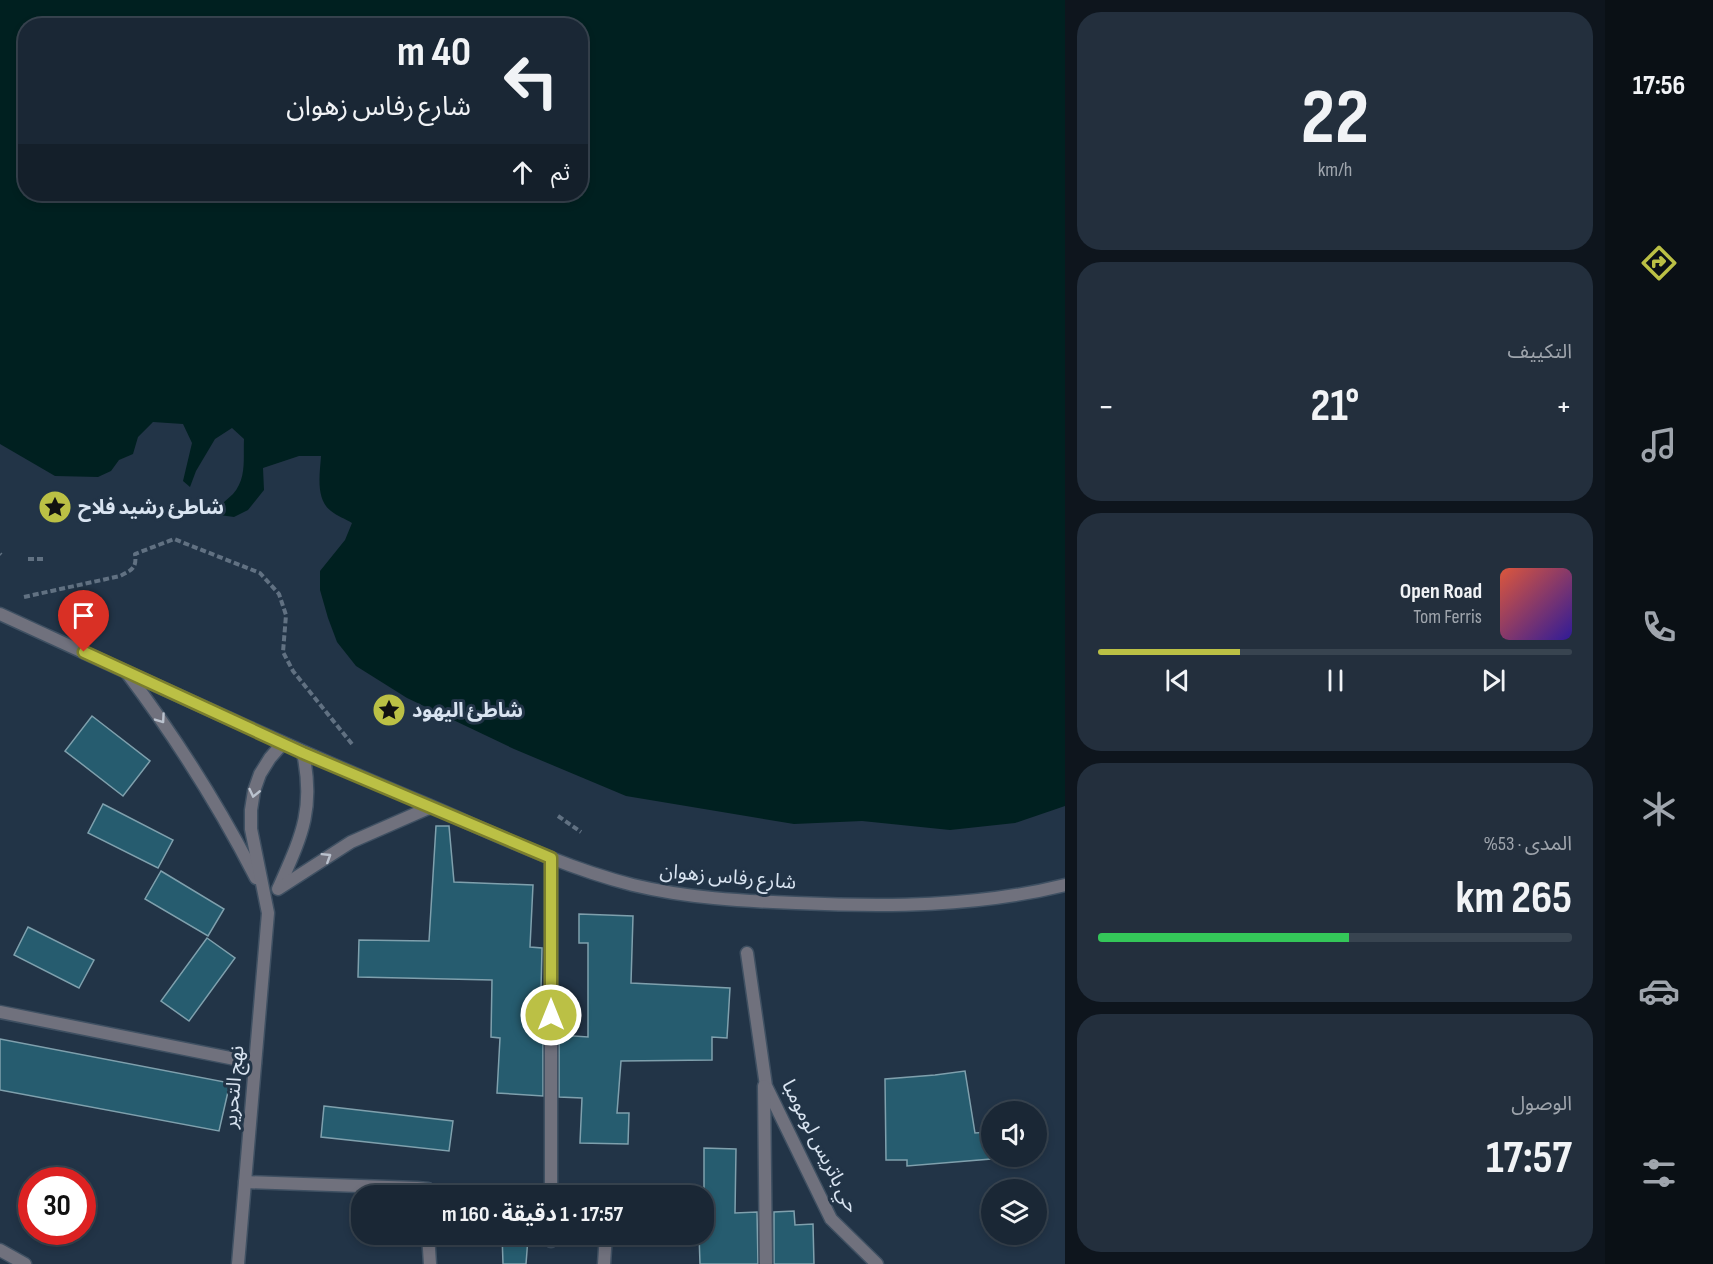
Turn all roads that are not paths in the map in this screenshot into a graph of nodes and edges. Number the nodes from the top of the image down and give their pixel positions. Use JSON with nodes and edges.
{"nodes":[{"id":1,"x":0,"y":614,"type":"edge"},
{"id":2,"x":126,"y":672,"type":"junction"},
{"id":3,"x":283,"y":743,"type":"junction"},
{"id":4,"x":303,"y":753,"type":"junction"},
{"id":5,"x":431,"y":807,"type":"junction"},
{"id":6,"x":551,"y":858,"type":"junction"},
{"id":7,"x":1065,"y":885,"type":"edge"},
{"id":8,"x":278,"y":889,"type":"junction"},
{"id":9,"x":264,"y":892,"type":"junction"},
{"id":10,"x":268,"y":913,"type":"junction"},
{"id":11,"x":747,"y":953,"type":"dead end"},
{"id":12,"x":0,"y":1012,"type":"edge"},
{"id":13,"x":255,"y":1064,"type":"junction"},
{"id":14,"x":764,"y":1067,"type":"junction"},
{"id":15,"x":245,"y":1182,"type":"junction"},
{"id":16,"x":551,"y":1185,"type":"edge"},
{"id":17,"x":351,"y":1186,"type":"edge"},
{"id":18,"x":429,"y":1245,"type":"edge"},
{"id":19,"x":605,"y":1245,"type":"edge"},
{"id":20,"x":0,"y":1250,"type":"edge"},
{"id":21,"x":25,"y":1264,"type":"edge"},
{"id":22,"x":238,"y":1264,"type":"edge"},
{"id":23,"x":430,"y":1264,"type":"edge"},
{"id":24,"x":604,"y":1264,"type":"edge"},
{"id":25,"x":766,"y":1264,"type":"edge"},
{"id":26,"x":877,"y":1264,"type":"edge"}],
"edges":[{"from":1,"to":2,"type":"street","name":"شارع رفاس زهوان"},
{"from":2,"to":3,"type":"street","name":"شارع رفاس زهوان"},
{"from":2,"to":9,"type":"street","one_way":true},
{"from":3,"to":4,"type":"street","name":"شارع رفاس زهوان"},
{"from":3,"to":9,"type":"street","name":"نهج التحرير","one_way":true},
{"from":4,"to":5,"type":"street","name":"شارع رفاس زهوان"},
{"from":4,"to":8,"type":"street","name":"نهج التحرير"},
{"from":5,"to":6,"type":"street","name":"شارع رفاس زهوان"},
{"from":8,"to":5,"type":"street","one_way":true},
{"from":6,"to":7,"type":"street","name":"شارع رفاس زهوان"},
{"from":6,"to":16,"type":"street"},
{"from":8,"to":10,"type":"street","name":"نهج التحرير"},
{"from":9,"to":10,"type":"street","name":"نهج التحرير"},
{"from":10,"to":13,"type":"street","name":"نهج التحرير"},
{"from":11,"to":14,"type":"street","name":"حي باتريس لومومبا"},
{"from":12,"to":13,"type":"street"},
{"from":13,"to":15,"type":"street","name":"نهج التحرير"},
{"from":14,"to":25,"type":"street","name":"حي باتريس لومومبا"},
{"from":14,"to":26,"type":"street","name":"حي باتريس لومومبا"},
{"from":15,"to":17,"type":"street"},
{"from":15,"to":22,"type":"street","name":"نهج التحرير"},
{"from":18,"to":23,"type":"street"},
{"from":19,"to":24,"type":"street"},
{"from":20,"to":21,"type":"street"}]}
